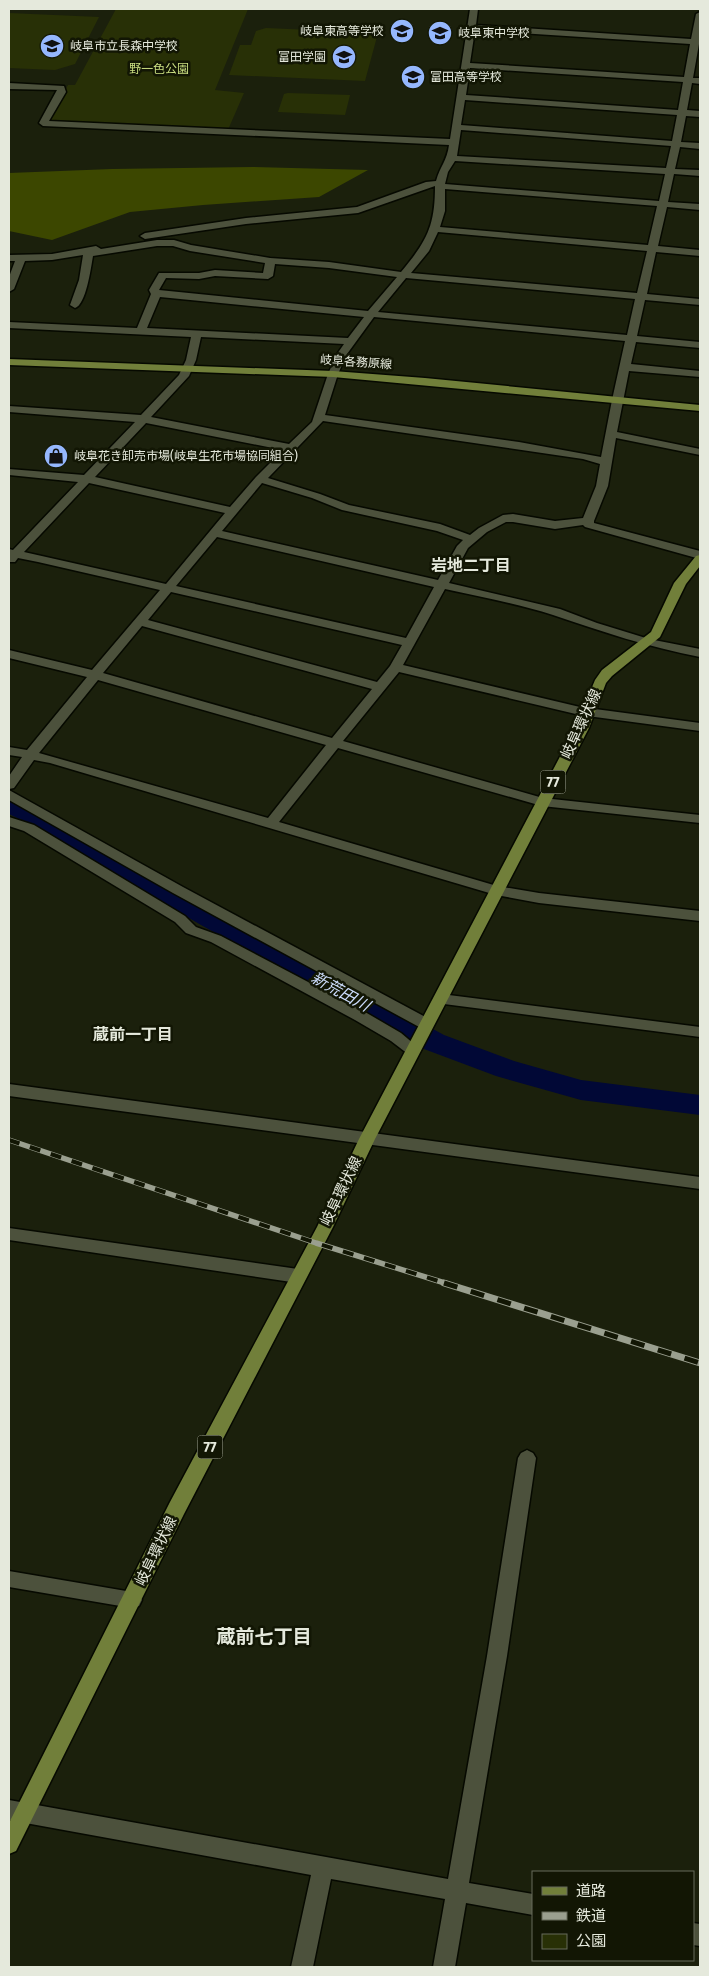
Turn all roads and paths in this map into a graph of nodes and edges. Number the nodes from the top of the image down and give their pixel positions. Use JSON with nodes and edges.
{"nodes":[{"id":1,"x":474,"y":9,"type":"edge"},
{"id":2,"x":700,"y":14,"type":"edge"},
{"id":3,"x":473,"y":27,"type":"junction"},
{"id":4,"x":698,"y":42,"type":"edge"},
{"id":5,"x":696,"y":62,"type":"edge"},
{"id":6,"x":466,"y":65,"type":"junction"},
{"id":7,"x":688,"y":80,"type":"junction"},
{"id":8,"x":700,"y":81,"type":"edge"},
{"id":9,"x":9,"y":86,"type":"edge"},
{"id":10,"x":461,"y":97,"type":"junction"},
{"id":11,"x":683,"y":112,"type":"junction"},
{"id":12,"x":700,"y":114,"type":"edge"},
{"id":13,"x":456,"y":127,"type":"junction"},
{"id":14,"x":454,"y":142,"type":"junction"},
{"id":15,"x":676,"y":144,"type":"junction"},
{"id":16,"x":700,"y":146,"type":"edge"},
{"id":17,"x":452,"y":158,"type":"junction"},
{"id":18,"x":671,"y":171,"type":"junction"},
{"id":19,"x":700,"y":173,"type":"edge"},
{"id":20,"x":440,"y":185,"type":"junction"},
{"id":21,"x":663,"y":204,"type":"junction"},
{"id":22,"x":700,"y":207,"type":"edge"},
{"id":23,"x":435,"y":229,"type":"junction"},
{"id":24,"x":653,"y":249,"type":"junction"},
{"id":25,"x":87,"y":252,"type":"junction"},
{"id":26,"x":700,"y":253,"type":"edge"},
{"id":27,"x":9,"y":258,"type":"edge"},
{"id":28,"x":22,"y":259,"type":"junction"},
{"id":29,"x":270,"y":261,"type":"junction"},
{"id":30,"x":404,"y":275,"type":"junction"},
{"id":31,"x":9,"y":289,"type":"edge"},
{"id":32,"x":156,"y":294,"type":"junction"},
{"id":33,"x":642,"y":296,"type":"junction"},
{"id":34,"x":700,"y":302,"type":"edge"},
{"id":35,"x":76,"y":305,"type":"dead end"},
{"id":36,"x":371,"y":314,"type":"junction"},
{"id":37,"x":9,"y":325,"type":"edge"},
{"id":38,"x":141,"y":331,"type":"junction"},
{"id":39,"x":197,"y":334,"type":"junction"},
{"id":40,"x":632,"y":338,"type":"junction"},
{"id":41,"x":352,"y":341,"type":"junction"},
{"id":42,"x":700,"y":345,"type":"edge"},
{"id":43,"x":9,"y":362,"type":"edge"},
{"id":44,"x":625,"y":367,"type":"junction"},
{"id":45,"x":188,"y":368,"type":"junction"},
{"id":46,"x":333,"y":374,"type":"junction"},
{"id":47,"x":700,"y":374,"type":"edge"},
{"id":48,"x":618,"y":400,"type":"junction"},
{"id":49,"x":700,"y":408,"type":"edge"},
{"id":50,"x":9,"y":409,"type":"edge"},
{"id":51,"x":319,"y":417,"type":"junction"},
{"id":52,"x":145,"y":418,"type":"junction"},
{"id":53,"x":611,"y":434,"type":"junction"},
{"id":54,"x":290,"y":448,"type":"junction"},
{"id":55,"x":700,"y":452,"type":"edge"},
{"id":56,"x":605,"y":462,"type":"junction"},
{"id":57,"x":9,"y":472,"type":"edge"},
{"id":58,"x":260,"y":478,"type":"junction"},
{"id":59,"x":88,"y":479,"type":"junction"},
{"id":60,"x":233,"y":511,"type":"junction"},
{"id":61,"x":588,"y":521,"type":"junction"},
{"id":62,"x":215,"y":533,"type":"junction"},
{"id":63,"x":470,"y":539,"type":"junction"},
{"id":64,"x":700,"y":555,"type":"edge"},
{"id":65,"x":11,"y":556,"type":"edge"},
{"id":66,"x":700,"y":560,"type":"edge"},
{"id":67,"x":440,"y":585,"type":"junction"},
{"id":68,"x":169,"y":588,"type":"junction"},
{"id":69,"x":140,"y":622,"type":"junction"},
{"id":70,"x":647,"y":642,"type":"junction"},
{"id":71,"x":409,"y":644,"type":"junction"},
{"id":72,"x":700,"y":653,"type":"edge"},
{"id":73,"x":9,"y":654,"type":"edge"},
{"id":74,"x":396,"y":667,"type":"junction"},
{"id":75,"x":96,"y":675,"type":"junction"},
{"id":76,"x":381,"y":687,"type":"junction"},
{"id":77,"x":589,"y":712,"type":"junction"},
{"id":78,"x":700,"y":727,"type":"edge"},
{"id":79,"x":336,"y":743,"type":"junction"},
{"id":80,"x":9,"y":751,"type":"edge"},
{"id":81,"x":30,"y":755,"type":"junction"},
{"id":82,"x":9,"y":786,"type":"edge"},
{"id":83,"x":9,"y":794,"type":"edge"},
{"id":84,"x":542,"y":802,"type":"junction"},
{"id":85,"x":700,"y":819,"type":"edge"},
{"id":86,"x":9,"y":821,"type":"edge"},
{"id":87,"x":271,"y":823,"type":"junction"},
{"id":88,"x":496,"y":890,"type":"junction"},
{"id":89,"x":700,"y":916,"type":"edge"},
{"id":90,"x":441,"y":999,"type":"junction"},
{"id":91,"x":426,"y":1024,"type":"junction"},
{"id":92,"x":700,"y":1032,"type":"edge"},
{"id":93,"x":413,"y":1050,"type":"junction"},
{"id":94,"x":9,"y":1090,"type":"edge"},
{"id":95,"x":367,"y":1139,"type":"junction"},
{"id":96,"x":700,"y":1183,"type":"edge"},
{"id":97,"x":9,"y":1234,"type":"edge"},
{"id":98,"x":298,"y":1276,"type":"junction"},
{"id":99,"x":527,"y":1458,"type":"dead end"},
{"id":100,"x":9,"y":1580,"type":"edge"},
{"id":101,"x":132,"y":1600,"type":"junction"},
{"id":102,"x":16,"y":1811,"type":"edge"},
{"id":103,"x":9,"y":1844,"type":"edge"},
{"id":104,"x":323,"y":1868,"type":"junction"},
{"id":105,"x":457,"y":1892,"type":"junction"},
{"id":106,"x":532,"y":1906,"type":"edge"},
{"id":107,"x":302,"y":1967,"type":"edge"},
{"id":108,"x":444,"y":1967,"type":"edge"}],
"edges":[{"from":1,"to":3,"type":"street"},
{"from":2,"to":4,"type":"street"},
{"from":3,"to":4,"type":"street"},
{"from":3,"to":6,"type":"street"},
{"from":4,"to":5,"type":"street"},
{"from":5,"to":7,"type":"street"},
{"from":6,"to":7,"type":"street"},
{"from":6,"to":10,"type":"street"},
{"from":7,"to":8,"type":"street"},
{"from":7,"to":11,"type":"street"},
{"from":9,"to":14,"type":"street"},
{"from":10,"to":11,"type":"street"},
{"from":10,"to":13,"type":"street"},
{"from":11,"to":12,"type":"street"},
{"from":11,"to":15,"type":"street"},
{"from":13,"to":14,"type":"street"},
{"from":13,"to":15,"type":"street"},
{"from":14,"to":17,"type":"street"},
{"from":15,"to":16,"type":"street"},
{"from":15,"to":18,"type":"street"},
{"from":17,"to":18,"type":"street"},
{"from":17,"to":20,"type":"street"},
{"from":18,"to":19,"type":"street"},
{"from":18,"to":21,"type":"street"},
{"from":20,"to":21,"type":"street"},
{"from":20,"to":23,"type":"street"},
{"from":20,"to":25,"type":"street"},
{"from":21,"to":22,"type":"street"},
{"from":21,"to":24,"type":"street"},
{"from":23,"to":24,"type":"street"},
{"from":23,"to":30,"type":"street"},
{"from":24,"to":26,"type":"street"},
{"from":24,"to":33,"type":"street"},
{"from":25,"to":28,"type":"street"},
{"from":25,"to":29,"type":"street"},
{"from":25,"to":35,"type":"street"},
{"from":27,"to":28,"type":"street"},
{"from":28,"to":31,"type":"street"},
{"from":29,"to":30,"type":"street"},
{"from":29,"to":32,"type":"street"},
{"from":30,"to":33,"type":"street"},
{"from":30,"to":36,"type":"street"},
{"from":32,"to":36,"type":"street"},
{"from":32,"to":38,"type":"street"},
{"from":33,"to":34,"type":"street"},
{"from":33,"to":40,"type":"street"},
{"from":36,"to":40,"type":"street"},
{"from":36,"to":41,"type":"street"},
{"from":37,"to":38,"type":"street"},
{"from":38,"to":39,"type":"street"},
{"from":39,"to":41,"type":"street"},
{"from":39,"to":45,"type":"street"},
{"from":40,"to":42,"type":"street"},
{"from":40,"to":44,"type":"street"},
{"from":41,"to":46,"type":"street"},
{"from":43,"to":45,"type":"main road","name":"岐阜各務原線"},
{"from":44,"to":47,"type":"street"},
{"from":44,"to":48,"type":"street"},
{"from":45,"to":46,"type":"main road","name":"岐阜各務原線"},
{"from":45,"to":52,"type":"street"},
{"from":46,"to":48,"type":"main road","name":"岐阜各務原線"},
{"from":46,"to":51,"type":"street"},
{"from":48,"to":49,"type":"main road","name":"岐阜各務原線"},
{"from":48,"to":53,"type":"street"},
{"from":50,"to":52,"type":"street"},
{"from":51,"to":54,"type":"street"},
{"from":51,"to":56,"type":"street"},
{"from":52,"to":54,"type":"street"},
{"from":52,"to":59,"type":"street"},
{"from":53,"to":55,"type":"street"},
{"from":53,"to":56,"type":"street"},
{"from":54,"to":58,"type":"street"},
{"from":56,"to":61,"type":"street"},
{"from":57,"to":59,"type":"street"},
{"from":58,"to":60,"type":"street"},
{"from":58,"to":63,"type":"street"},
{"from":59,"to":60,"type":"street"},
{"from":59,"to":65,"type":"street"},
{"from":60,"to":62,"type":"street"},
{"from":61,"to":63,"type":"street"},
{"from":61,"to":64,"type":"street"},
{"from":62,"to":67,"type":"street"},
{"from":62,"to":68,"type":"street"},
{"from":63,"to":67,"type":"street"},
{"from":65,"to":68,"type":"street"},
{"from":66,"to":70,"type":"main road","name":"岐阜環状線","number":"77"},
{"from":67,"to":70,"type":"street"},
{"from":67,"to":71,"type":"street"},
{"from":68,"to":69,"type":"street"},
{"from":68,"to":71,"type":"street"},
{"from":69,"to":75,"type":"street"},
{"from":69,"to":76,"type":"street"},
{"from":70,"to":72,"type":"street"},
{"from":70,"to":77,"type":"main road","name":"岐阜環状線","number":"77"},
{"from":71,"to":74,"type":"street"},
{"from":73,"to":75,"type":"street"},
{"from":74,"to":76,"type":"street"},
{"from":74,"to":77,"type":"street"},
{"from":75,"to":79,"type":"street"},
{"from":75,"to":81,"type":"street"},
{"from":76,"to":79,"type":"street"},
{"from":77,"to":78,"type":"street"},
{"from":77,"to":84,"type":"main road","name":"岐阜環状線","number":"77"},
{"from":79,"to":84,"type":"street"},
{"from":79,"to":87,"type":"street"},
{"from":80,"to":81,"type":"street"},
{"from":81,"to":82,"type":"street"},
{"from":81,"to":87,"type":"street"},
{"from":83,"to":91,"type":"street"},
{"from":84,"to":85,"type":"street"},
{"from":84,"to":88,"type":"main road","name":"岐阜環状線","number":"77"},
{"from":86,"to":93,"type":"street"},
{"from":87,"to":88,"type":"street"},
{"from":88,"to":89,"type":"street"},
{"from":88,"to":90,"type":"main road","name":"岐阜環状線","number":"77"},
{"from":90,"to":91,"type":"main road","name":"岐阜環状線","number":"77"},
{"from":90,"to":92,"type":"street"},
{"from":91,"to":93,"type":"main road","name":"岐阜環状線","number":"77"},
{"from":93,"to":95,"type":"main road","name":"岐阜環状線","number":"77"},
{"from":94,"to":95,"type":"street"},
{"from":95,"to":96,"type":"street"},
{"from":95,"to":98,"type":"main road","name":"岐阜環状線","number":"77"},
{"from":97,"to":98,"type":"street"},
{"from":98,"to":101,"type":"main road","name":"岐阜環状線","number":"77"},
{"from":99,"to":105,"type":"street"},
{"from":100,"to":101,"type":"street"},
{"from":101,"to":102,"type":"main road","name":"岐阜環状線","number":"77"},
{"from":102,"to":103,"type":"main road","name":"岐阜環状線","number":"77"},
{"from":102,"to":104,"type":"street"},
{"from":104,"to":105,"type":"street"},
{"from":104,"to":107,"type":"street"},
{"from":105,"to":106,"type":"street"},
{"from":105,"to":108,"type":"street"}]}
